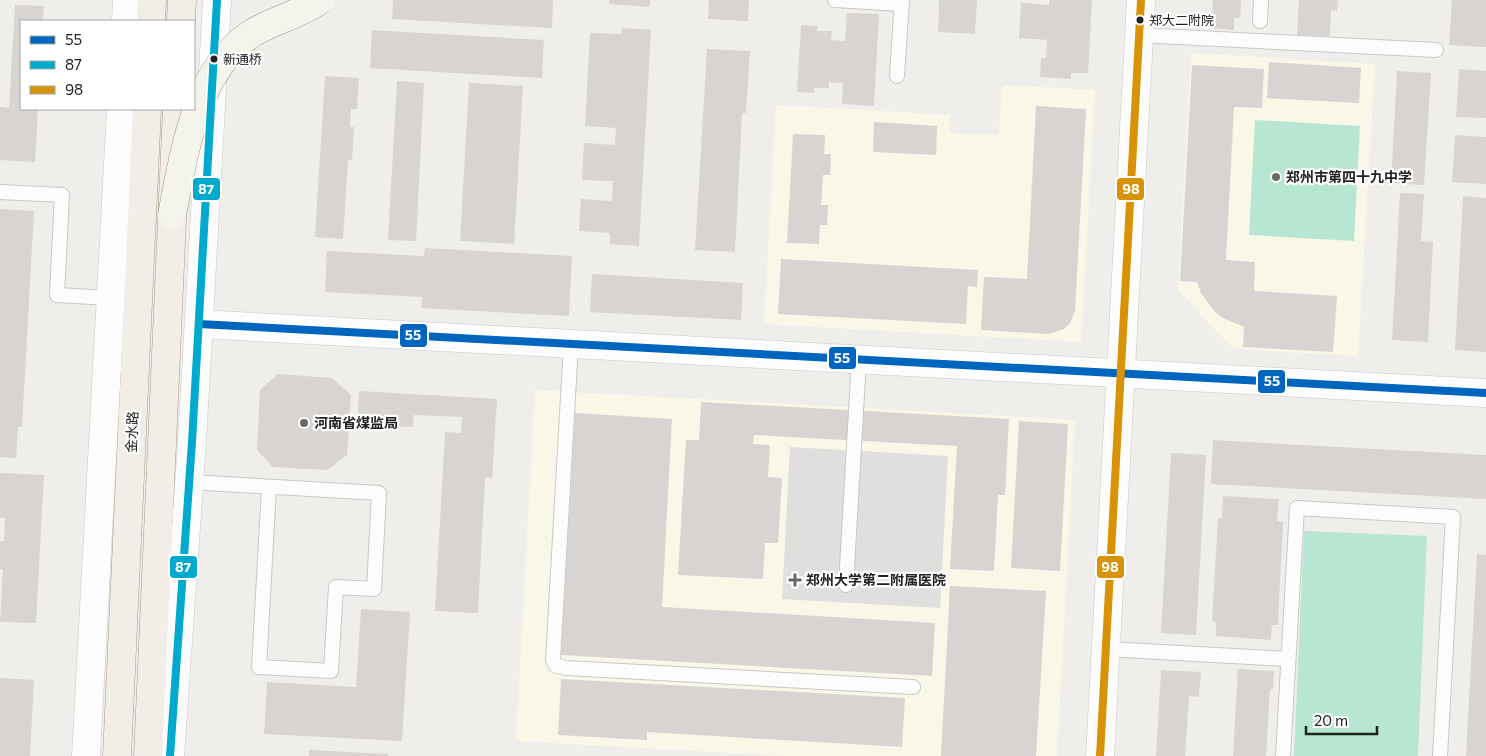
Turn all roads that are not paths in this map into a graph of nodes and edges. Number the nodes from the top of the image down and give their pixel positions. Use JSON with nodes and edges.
{"nodes":[{"id":1,"x":127,"y":0,"type":"edge"},
{"id":2,"x":152,"y":0,"type":"edge"},
{"id":3,"x":182,"y":0,"type":"edge"},
{"id":4,"x":217,"y":0,"type":"edge"},
{"id":5,"x":320,"y":0,"type":"edge"},
{"id":6,"x":835,"y":0,"type":"edge"},
{"id":7,"x":1141,"y":0,"type":"edge"},
{"id":8,"x":1261,"y":0,"type":"edge"},
{"id":9,"x":902,"y":2,"type":"edge"},
{"id":10,"x":126,"y":20,"type":"edge"},
{"id":11,"x":151,"y":20,"type":"edge"},
{"id":12,"x":181,"y":20,"type":"edge"},
{"id":13,"x":1260,"y":20,"type":"dead end"},
{"id":14,"x":1139,"y":35,"type":"junction"},
{"id":15,"x":1436,"y":50,"type":"dead end"},
{"id":16,"x":897,"y":76,"type":"dead end"},
{"id":17,"x":121,"y":110,"type":"edge"},
{"id":18,"x":147,"y":110,"type":"edge"},
{"id":19,"x":177,"y":110,"type":"edge"},
{"id":20,"x":0,"y":192,"type":"edge"},
{"id":21,"x":172,"y":215,"type":"junction"},
{"id":22,"x":110,"y":298,"type":"junction"},
{"id":23,"x":199,"y":324,"type":"junction"},
{"id":24,"x":571,"y":344,"type":"junction"},
{"id":25,"x":859,"y":359,"type":"junction"},
{"id":26,"x":1120,"y":373,"type":"junction"},
{"id":27,"x":1486,"y":393,"type":"edge"},
{"id":28,"x":189,"y":482,"type":"junction"},
{"id":29,"x":269,"y":487,"type":"junction"},
{"id":30,"x":846,"y":585,"type":"dead end"},
{"id":31,"x":1106,"y":649,"type":"junction"},
{"id":32,"x":1288,"y":659,"type":"junction"},
{"id":33,"x":913,"y":687,"type":"dead end"},
{"id":34,"x":86,"y":756,"type":"edge"},
{"id":35,"x":117,"y":756,"type":"edge"},
{"id":36,"x":148,"y":756,"type":"edge"},
{"id":37,"x":170,"y":756,"type":"edge"},
{"id":38,"x":1100,"y":756,"type":"edge"},
{"id":39,"x":1283,"y":756,"type":"edge"},
{"id":40,"x":1440,"y":756,"type":"edge"}],
"edges":[{"from":1,"to":10,"type":"street"},
{"from":2,"to":11,"type":"main road"},
{"from":3,"to":12,"type":"main road"},
{"from":4,"to":23,"type":"street"},
{"from":5,"to":21,"type":"main road","bridge":true},
{"from":6,"to":9,"type":"lane"},
{"from":7,"to":14,"type":"street"},
{"from":8,"to":13,"type":"lane"},
{"from":9,"to":16,"type":"lane"},
{"from":14,"to":15,"type":"lane"},
{"from":14,"to":26,"type":"street"},
{"from":17,"to":22,"type":"street"},
{"from":18,"to":35,"type":"main road","name":"金水路"},
{"from":19,"to":21,"type":"main road","bridge":true},
{"from":20,"to":22,"type":"lane"},
{"from":21,"to":36,"type":"main road"},
{"from":22,"to":34,"type":"street"},
{"from":23,"to":24,"type":"street"},
{"from":23,"to":28,"type":"street"},
{"from":24,"to":25,"type":"street"},
{"from":24,"to":33,"type":"lane"},
{"from":25,"to":26,"type":"street"},
{"from":25,"to":30,"type":"lane"},
{"from":26,"to":27,"type":"street"},
{"from":26,"to":31,"type":"street"},
{"from":28,"to":29,"type":"lane"},
{"from":28,"to":37,"type":"street"},
{"from":29,"to":29,"type":"lane"},
{"from":31,"to":32,"type":"lane"},
{"from":31,"to":38,"type":"street"},
{"from":32,"to":39,"type":"lane"},
{"from":32,"to":40,"type":"lane"}]}
